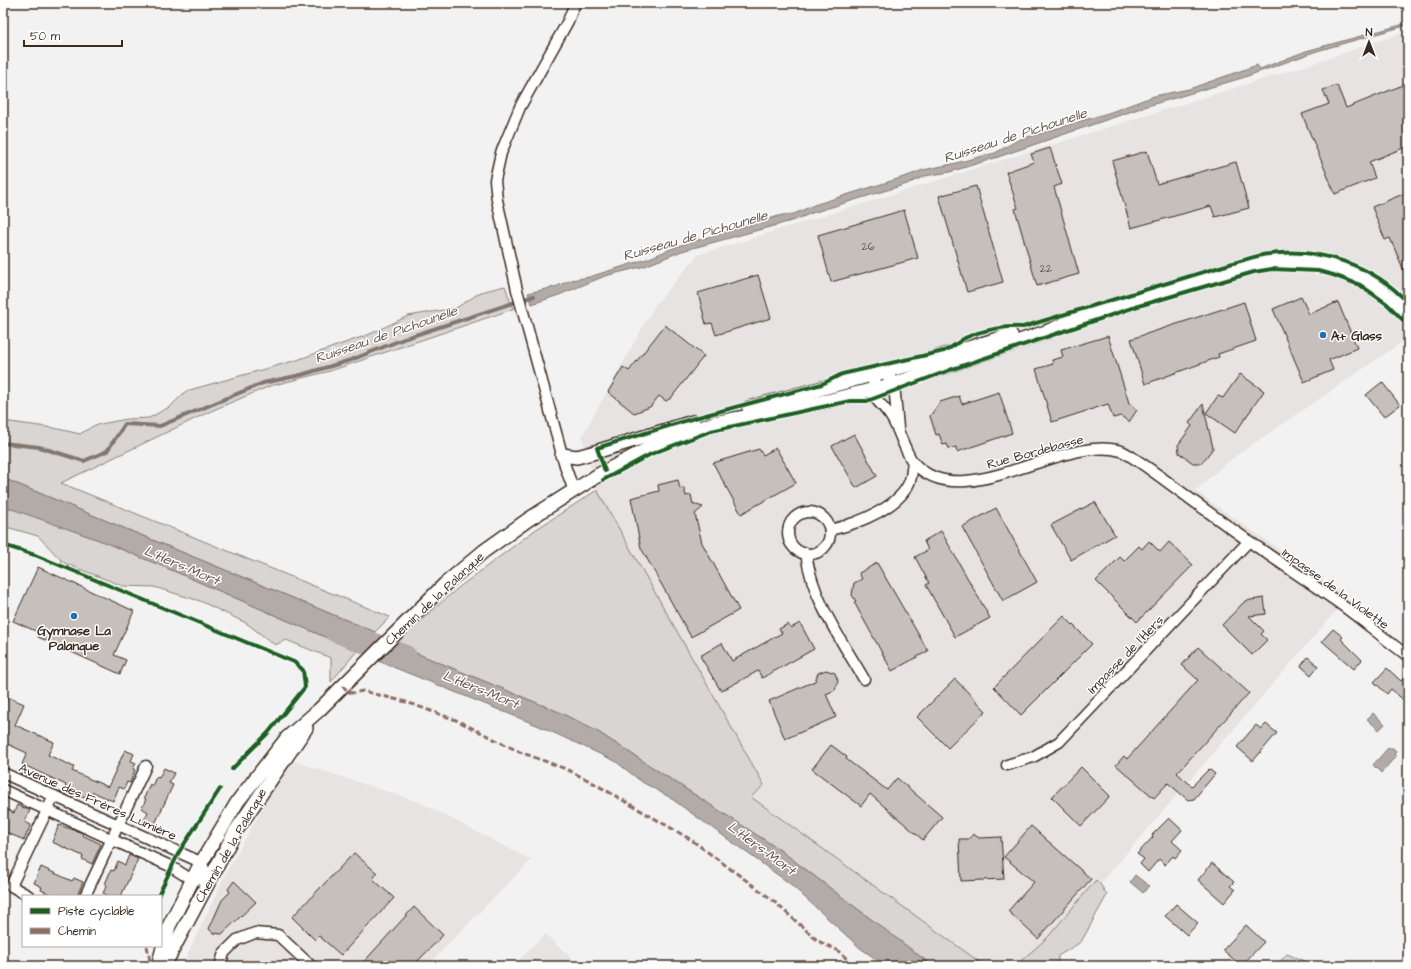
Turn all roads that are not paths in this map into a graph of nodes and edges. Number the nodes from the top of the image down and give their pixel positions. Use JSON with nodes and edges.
{"nodes":[{"id":1,"x":576,"y":3,"type":"edge"},
{"id":2,"x":1089,"y":314,"type":"junction"},
{"id":3,"x":1408,"y":315,"type":"edge"},
{"id":4,"x":880,"y":372,"type":"junction"},
{"id":5,"x":894,"y":384,"type":"junction"},
{"id":6,"x":871,"y":390,"type":"junction"},
{"id":7,"x":729,"y":414,"type":"junction"},
{"id":8,"x":714,"y":423,"type":"junction"},
{"id":9,"x":898,"y":428,"type":"junction"},
{"id":10,"x":562,"y":455,"type":"junction"},
{"id":11,"x":913,"y":462,"type":"junction"},
{"id":12,"x":574,"y":491,"type":"junction"},
{"id":13,"x":830,"y":530,"type":"junction"},
{"id":14,"x":1248,"y":542,"type":"junction"},
{"id":15,"x":806,"y":553,"type":"junction"},
{"id":16,"x":1408,"y":656,"type":"edge"},
{"id":17,"x":864,"y":679,"type":"dead end"},
{"id":18,"x":319,"y":710,"type":"junction"},
{"id":19,"x":1007,"y":765,"type":"dead end"},
{"id":20,"x":146,"y":766,"type":"dead end"},
{"id":21,"x":3,"y":773,"type":"edge"},
{"id":22,"x":3,"y":790,"type":"edge"},
{"id":23,"x":54,"y":796,"type":"junction"},
{"id":24,"x":48,"y":810,"type":"junction"},
{"id":25,"x":119,"y":826,"type":"junction"},
{"id":26,"x":112,"y":840,"type":"junction"},
{"id":27,"x":201,"y":863,"type":"junction"},
{"id":28,"x":209,"y":878,"type":"junction"},
{"id":29,"x":192,"y":880,"type":"junction"},
{"id":30,"x":27,"y":895,"type":"edge"},
{"id":31,"x":85,"y":895,"type":"edge"},
{"id":32,"x":158,"y":966,"type":"edge"},
{"id":33,"x":164,"y":966,"type":"edge"},
{"id":34,"x":220,"y":966,"type":"edge"},
{"id":35,"x":311,"y":966,"type":"edge"}],
"edges":[{"from":1,"to":10,"type":"street"},
{"from":2,"to":3,"type":"street"},
{"from":2,"to":4,"type":"street"},
{"from":2,"to":5,"type":"street"},
{"from":4,"to":5,"type":"street"},
{"from":4,"to":6,"type":"street"},
{"from":4,"to":7,"type":"street"},
{"from":5,"to":6,"type":"street"},
{"from":5,"to":9,"type":"street","name":"Rue Bordebasse"},
{"from":6,"to":8,"type":"street"},
{"from":6,"to":9,"type":"street","name":"Rue Bordebasse"},
{"from":7,"to":8,"type":"street"},
{"from":7,"to":10,"type":"street"},
{"from":8,"to":12,"type":"street","name":"Chemin de la Palanque"},
{"from":9,"to":11,"type":"street","name":"Rue Bordebasse"},
{"from":10,"to":12,"type":"street"},
{"from":11,"to":13,"type":"street"},
{"from":11,"to":14,"type":"street","name":"Rue Bordebasse"},
{"from":12,"to":18,"type":"street","name":"Chemin de la Palanque"},
{"from":13,"to":15,"type":"street"},
{"from":13,"to":15,"type":"street"},
{"from":14,"to":16,"type":"street","name":"Impasse de la Violette"},
{"from":14,"to":19,"type":"street","name":"Impasse de l'Hers"},
{"from":15,"to":17,"type":"street"},
{"from":18,"to":27,"type":"street","name":"Chemin de la Palanque"},
{"from":18,"to":28,"type":"street","name":"Chemin de la Palanque"},
{"from":20,"to":25,"type":"street"},
{"from":21,"to":23,"type":"street","name":"Avenue des Frères Lumière"},
{"from":22,"to":24,"type":"street"},
{"from":23,"to":24,"type":"street"},
{"from":23,"to":25,"type":"street","name":"Avenue des Frères Lumière"},
{"from":24,"to":26,"type":"street"},
{"from":24,"to":30,"type":"street"},
{"from":25,"to":26,"type":"street"},
{"from":25,"to":27,"type":"street","name":"Avenue des Frères Lumière"},
{"from":26,"to":29,"type":"street"},
{"from":26,"to":31,"type":"street"},
{"from":27,"to":28,"type":"street"},
{"from":27,"to":29,"type":"street","name":"Chemin de la Palanque"},
{"from":28,"to":29,"type":"street"},
{"from":28,"to":33,"type":"street","name":"Chemin de la Palanque"},
{"from":29,"to":32,"type":"street","name":"Chemin de la Palanque"},
{"from":34,"to":35,"type":"street"}]}
